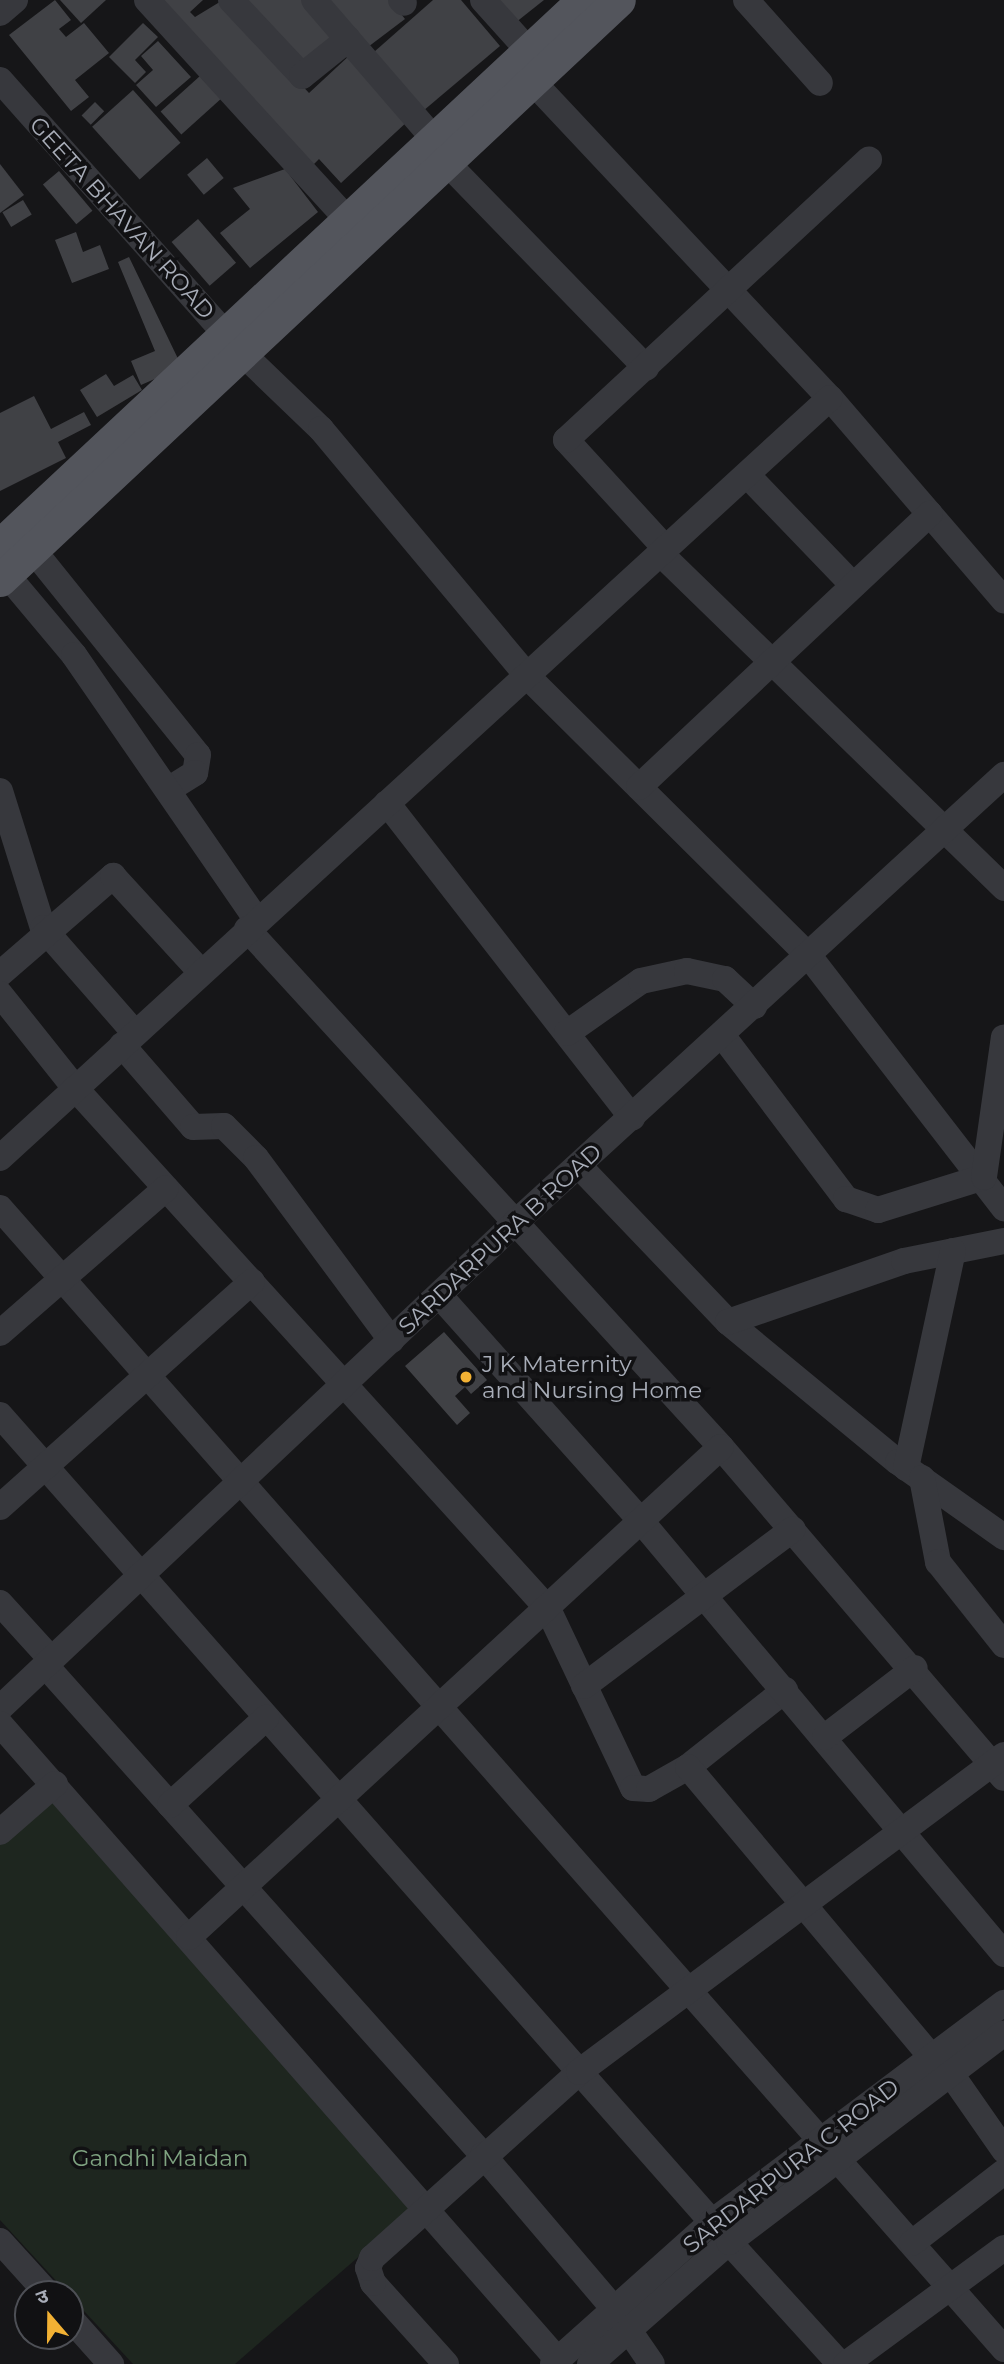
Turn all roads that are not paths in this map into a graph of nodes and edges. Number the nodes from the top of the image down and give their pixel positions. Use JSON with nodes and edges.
{"nodes":[{"id":1,"x":15,"y":0,"type":"edge"},
{"id":2,"x":147,"y":0,"type":"edge"},
{"id":3,"x":231,"y":0,"type":"edge"},
{"id":4,"x":314,"y":0,"type":"edge"},
{"id":5,"x":483,"y":0,"type":"edge"},
{"id":6,"x":583,"y":0,"type":"edge"},
{"id":7,"x":619,"y":0,"type":"edge"},
{"id":8,"x":746,"y":0,"type":"edge"},
{"id":9,"x":0,"y":13,"type":"edge"},
{"id":10,"x":348,"y":39,"type":"junction"},
{"id":11,"x":530,"y":66,"type":"junction"},
{"id":12,"x":0,"y":80,"type":"edge"},
{"id":13,"x":820,"y":83,"type":"dead end"},
{"id":14,"x":440,"y":151,"type":"junction"},
{"id":15,"x":869,"y":159,"type":"dead end"},
{"id":16,"x":346,"y":219,"type":"junction"},
{"id":17,"x":730,"y":292,"type":"junction"},
{"id":18,"x":236,"y":345,"type":"junction"},
{"id":19,"x":646,"y":368,"type":"junction"},
{"id":20,"x":830,"y":398,"type":"junction"},
{"id":21,"x":747,"y":475,"type":"junction"},
{"id":22,"x":930,"y":514,"type":"junction"},
{"id":23,"x":33,"y":550,"type":"junction"},
{"id":24,"x":664,"y":551,"type":"junction"},
{"id":25,"x":2,"y":566,"type":"edge"},
{"id":26,"x":853,"y":585,"type":"junction"},
{"id":27,"x":1004,"y":600,"type":"edge"},
{"id":28,"x":770,"y":662,"type":"junction"},
{"id":29,"x":528,"y":677,"type":"junction"},
{"id":30,"x":1004,"y":775,"type":"edge"},
{"id":31,"x":639,"y":787,"type":"junction"},
{"id":32,"x":168,"y":790,"type":"junction"},
{"id":33,"x":1,"y":796,"type":"edge"},
{"id":34,"x":387,"y":803,"type":"junction"},
{"id":35,"x":942,"y":833,"type":"junction"},
{"id":36,"x":1004,"y":888,"type":"edge"},
{"id":37,"x":252,"y":924,"type":"junction"},
{"id":38,"x":46,"y":931,"type":"junction"},
{"id":39,"x":809,"y":956,"type":"junction"},
{"id":40,"x":201,"y":972,"type":"junction"},
{"id":41,"x":0,"y":974,"type":"edge"},
{"id":42,"x":0,"y":995,"type":"edge"},
{"id":43,"x":754,"y":1006,"type":"junction"},
{"id":44,"x":566,"y":1033,"type":"junction"},
{"id":45,"x":723,"y":1035,"type":"junction"},
{"id":46,"x":1004,"y":1037,"type":"edge"},
{"id":47,"x":129,"y":1039,"type":"junction"},
{"id":48,"x":75,"y":1088,"type":"junction"},
{"id":49,"x":632,"y":1118,"type":"junction"},
{"id":50,"x":996,"y":1138,"type":"edge"},
{"id":51,"x":0,"y":1158,"type":"edge"},
{"id":52,"x":579,"y":1166,"type":"junction"},
{"id":53,"x":984,"y":1177,"type":"junction"},
{"id":54,"x":166,"y":1188,"type":"junction"},
{"id":55,"x":0,"y":1208,"type":"edge"},
{"id":56,"x":1004,"y":1208,"type":"edge"},
{"id":57,"x":516,"y":1222,"type":"junction"},
{"id":58,"x":1004,"y":1241,"type":"edge"},
{"id":59,"x":953,"y":1251,"type":"junction"},
{"id":60,"x":60,"y":1278,"type":"junction"},
{"id":61,"x":251,"y":1282,"type":"junction"},
{"id":62,"x":439,"y":1295,"type":"junction"},
{"id":63,"x":728,"y":1322,"type":"junction"},
{"id":64,"x":0,"y":1333,"type":"edge"},
{"id":65,"x":391,"y":1340,"type":"junction"},
{"id":66,"x":145,"y":1377,"type":"junction"},
{"id":67,"x":344,"y":1384,"type":"junction"},
{"id":68,"x":0,"y":1415,"type":"edge"},
{"id":69,"x":721,"y":1447,"type":"junction"},
{"id":70,"x":45,"y":1467,"type":"junction"},
{"id":71,"x":914,"y":1473,"type":"junction"},
{"id":72,"x":236,"y":1483,"type":"junction"},
{"id":73,"x":0,"y":1507,"type":"edge"},
{"id":74,"x":641,"y":1521,"type":"junction"},
{"id":75,"x":793,"y":1529,"type":"junction"},
{"id":76,"x":1004,"y":1537,"type":"edge"},
{"id":77,"x":139,"y":1576,"type":"junction"},
{"id":78,"x":705,"y":1597,"type":"junction"},
{"id":79,"x":0,"y":1603,"type":"edge"},
{"id":80,"x":548,"y":1609,"type":"junction"},
{"id":81,"x":1004,"y":1645,"type":"edge"},
{"id":82,"x":48,"y":1662,"type":"junction"},
{"id":83,"x":915,"y":1668,"type":"junction"},
{"id":84,"x":584,"y":1686,"type":"junction"},
{"id":85,"x":785,"y":1690,"type":"junction"},
{"id":86,"x":0,"y":1708,"type":"edge"},
{"id":87,"x":439,"y":1711,"type":"junction"},
{"id":88,"x":266,"y":1718,"type":"junction"},
{"id":89,"x":0,"y":1724,"type":"edge"},
{"id":90,"x":825,"y":1737,"type":"junction"},
{"id":91,"x":1000,"y":1766,"type":"edge"},
{"id":92,"x":688,"y":1767,"type":"junction"},
{"id":93,"x":55,"y":1784,"type":"junction"},
{"id":94,"x":338,"y":1800,"type":"junction"},
{"id":95,"x":170,"y":1805,"type":"junction"},
{"id":96,"x":905,"y":1830,"type":"junction"},
{"id":97,"x":0,"y":1832,"type":"edge"},
{"id":98,"x":245,"y":1888,"type":"junction"},
{"id":99,"x":806,"y":1906,"type":"junction"},
{"id":100,"x":189,"y":1937,"type":"junction"},
{"id":101,"x":1004,"y":1954,"type":"edge"},
{"id":102,"x":690,"y":1993,"type":"junction"},
{"id":103,"x":1004,"y":2003,"type":"edge"},
{"id":104,"x":1004,"y":2033,"type":"edge"},
{"id":105,"x":941,"y":2066,"type":"junction"},
{"id":106,"x":579,"y":2072,"type":"junction"},
{"id":107,"x":823,"y":2141,"type":"junction"},
{"id":108,"x":1004,"y":2150,"type":"edge"},
{"id":109,"x":484,"y":2155,"type":"junction"},
{"id":110,"x":838,"y":2162,"type":"junction"},
{"id":111,"x":1004,"y":2172,"type":"edge"},
{"id":112,"x":426,"y":2204,"type":"junction"},
{"id":113,"x":712,"y":2222,"type":"junction"},
{"id":114,"x":0,"y":2241,"type":"edge"},
{"id":115,"x":729,"y":2242,"type":"junction"},
{"id":116,"x":912,"y":2243,"type":"junction"},
{"id":117,"x":1004,"y":2248,"type":"edge"},
{"id":118,"x":35,"y":2280,"type":"edge"},
{"id":119,"x":951,"y":2287,"type":"junction"},
{"id":120,"x":622,"y":2319,"type":"junction"},
{"id":121,"x":84,"y":2339,"type":"edge"},
{"id":122,"x":1004,"y":2349,"type":"edge"},
{"id":123,"x":97,"y":2359,"type":"edge"},
{"id":124,"x":556,"y":2362,"type":"edge"},
{"id":125,"x":446,"y":2364,"type":"edge"},
{"id":126,"x":590,"y":2364,"type":"edge"},
{"id":127,"x":652,"y":2364,"type":"edge"},
{"id":128,"x":840,"y":2364,"type":"edge"},
{"id":129,"x":846,"y":2364,"type":"edge"}],
"edges":[{"from":1,"to":9,"type":"street"},
{"from":2,"to":16,"type":"street"},
{"from":3,"to":10,"type":"street"},
{"from":4,"to":10,"type":"street"},
{"from":5,"to":11,"type":"street"},
{"from":6,"to":11,"type":"main road"},
{"from":7,"to":11,"type":"main road"},
{"from":8,"to":13,"type":"street"},
{"from":10,"to":14,"type":"street"},
{"from":11,"to":14,"type":"main road"},
{"from":11,"to":17,"type":"street"},
{"from":12,"to":18,"type":"street","name":"GEETA BHAVAN ROAD"},
{"from":14,"to":16,"type":"main road"},
{"from":14,"to":18,"type":"main road"},
{"from":14,"to":19,"type":"street"},
{"from":15,"to":17,"type":"street"},
{"from":16,"to":18,"type":"main road"},
{"from":17,"to":19,"type":"street"},
{"from":17,"to":20,"type":"street"},
{"from":18,"to":23,"type":"main road"},
{"from":18,"to":25,"type":"main road"},
{"from":18,"to":29,"type":"street","name":"GEETA BHAVAN ROAD"},
{"from":19,"to":24,"type":"street"},
{"from":20,"to":21,"type":"street"},
{"from":20,"to":22,"type":"street"},
{"from":21,"to":24,"type":"street"},
{"from":21,"to":26,"type":"street"},
{"from":22,"to":26,"type":"street"},
{"from":22,"to":27,"type":"street"},
{"from":23,"to":25,"type":"main road"},
{"from":23,"to":32,"type":"street"},
{"from":24,"to":28,"type":"street"},
{"from":24,"to":29,"type":"street"},
{"from":25,"to":32,"type":"street"},
{"from":26,"to":28,"type":"street"},
{"from":28,"to":31,"type":"street"},
{"from":28,"to":35,"type":"street"},
{"from":29,"to":31,"type":"street","name":"GEETA BHAVAN ROAD"},
{"from":29,"to":34,"type":"street"},
{"from":30,"to":35,"type":"street","name":"SARDARPURA B ROAD"},
{"from":31,"to":39,"type":"street","name":"GEETA BHAVAN ROAD"},
{"from":32,"to":37,"type":"street"},
{"from":33,"to":38,"type":"street"},
{"from":34,"to":37,"type":"street"},
{"from":34,"to":44,"type":"street"},
{"from":35,"to":36,"type":"street"},
{"from":35,"to":39,"type":"street","name":"SARDARPURA B ROAD"},
{"from":37,"to":40,"type":"street"},
{"from":37,"to":57,"type":"street"},
{"from":38,"to":40,"type":"street"},
{"from":38,"to":41,"type":"street"},
{"from":38,"to":47,"type":"street"},
{"from":39,"to":43,"type":"street","name":"SARDARPURA B ROAD"},
{"from":39,"to":53,"type":"street","name":"GEETA BHAVAN ROAD"},
{"from":40,"to":47,"type":"street"},
{"from":42,"to":48,"type":"street"},
{"from":43,"to":44,"type":"street"},
{"from":43,"to":45,"type":"street","name":"SARDARPURA B ROAD"},
{"from":44,"to":49,"type":"street"},
{"from":45,"to":49,"type":"street","name":"SARDARPURA B ROAD"},
{"from":45,"to":53,"type":"street"},
{"from":46,"to":50,"type":"street"},
{"from":47,"to":48,"type":"street"},
{"from":47,"to":65,"type":"street"},
{"from":48,"to":51,"type":"street"},
{"from":48,"to":54,"type":"street"},
{"from":49,"to":52,"type":"street","name":"SARDARPURA B ROAD"},
{"from":50,"to":53,"type":"street"},
{"from":52,"to":57,"type":"street","name":"SARDARPURA B ROAD"},
{"from":52,"to":63,"type":"street"},
{"from":53,"to":56,"type":"street","name":"GEETA BHAVAN ROAD"},
{"from":54,"to":60,"type":"street"},
{"from":54,"to":61,"type":"street"},
{"from":55,"to":60,"type":"street"},
{"from":57,"to":62,"type":"street","name":"SARDARPURA B ROAD"},
{"from":57,"to":69,"type":"street"},
{"from":58,"to":59,"type":"street"},
{"from":59,"to":63,"type":"street"},
{"from":59,"to":71,"type":"street"},
{"from":60,"to":64,"type":"street"},
{"from":60,"to":66,"type":"street"},
{"from":61,"to":66,"type":"street"},
{"from":61,"to":67,"type":"street"},
{"from":62,"to":65,"type":"street","name":"SARDARPURA B ROAD"},
{"from":62,"to":74,"type":"street"},
{"from":63,"to":71,"type":"street"},
{"from":65,"to":67,"type":"street","name":"SARDARPURA B ROAD"},
{"from":66,"to":70,"type":"street"},
{"from":66,"to":72,"type":"street"},
{"from":67,"to":72,"type":"street","name":"SARDARPURA B ROAD"},
{"from":67,"to":80,"type":"street"},
{"from":68,"to":70,"type":"street"},
{"from":69,"to":74,"type":"street"},
{"from":69,"to":75,"type":"street"},
{"from":70,"to":73,"type":"street"},
{"from":70,"to":77,"type":"street"},
{"from":71,"to":76,"type":"street"},
{"from":71,"to":81,"type":"street"},
{"from":72,"to":77,"type":"street","name":"SARDARPURA B ROAD"},
{"from":72,"to":87,"type":"street"},
{"from":74,"to":78,"type":"street"},
{"from":74,"to":80,"type":"street"},
{"from":75,"to":78,"type":"street"},
{"from":75,"to":83,"type":"street"},
{"from":77,"to":82,"type":"street","name":"SARDARPURA B ROAD"},
{"from":77,"to":88,"type":"street"},
{"from":78,"to":84,"type":"street"},
{"from":78,"to":85,"type":"street"},
{"from":79,"to":82,"type":"street"},
{"from":80,"to":84,"type":"street"},
{"from":80,"to":87,"type":"street"},
{"from":82,"to":86,"type":"street","name":"SARDARPURA B ROAD"},
{"from":82,"to":95,"type":"street"},
{"from":83,"to":90,"type":"street"},
{"from":83,"to":91,"type":"street"},
{"from":84,"to":92,"type":"street"},
{"from":85,"to":90,"type":"street"},
{"from":85,"to":92,"type":"street"},
{"from":87,"to":94,"type":"street"},
{"from":87,"to":102,"type":"street"},
{"from":88,"to":94,"type":"street"},
{"from":88,"to":95,"type":"street"},
{"from":89,"to":93,"type":"street"},
{"from":90,"to":96,"type":"street"},
{"from":91,"to":96,"type":"street"},
{"from":92,"to":99,"type":"street"},
{"from":93,"to":97,"type":"street"},
{"from":93,"to":100,"type":"street"},
{"from":94,"to":98,"type":"street"},
{"from":94,"to":106,"type":"street"},
{"from":95,"to":98,"type":"street"},
{"from":96,"to":99,"type":"street"},
{"from":96,"to":101,"type":"street"},
{"from":98,"to":100,"type":"street"},
{"from":98,"to":109,"type":"street"},
{"from":99,"to":102,"type":"street"},
{"from":99,"to":105,"type":"street"},
{"from":100,"to":112,"type":"street"},
{"from":102,"to":106,"type":"street"},
{"from":102,"to":107,"type":"street"},
{"from":103,"to":105,"type":"street","name":"SARDARPURA C ROAD"},
{"from":104,"to":105,"type":"street","name":"SARDARPURA C ROAD"},
{"from":105,"to":107,"type":"street","name":"SARDARPURA C ROAD"},
{"from":105,"to":108,"type":"street"},
{"from":105,"to":110,"type":"street","name":"SARDARPURA C ROAD"},
{"from":106,"to":109,"type":"street"},
{"from":106,"to":113,"type":"street"},
{"from":107,"to":110,"type":"street"},
{"from":107,"to":113,"type":"street","name":"SARDARPURA C ROAD"},
{"from":109,"to":112,"type":"street"},
{"from":109,"to":120,"type":"street"},
{"from":110,"to":115,"type":"street","name":"SARDARPURA C ROAD"},
{"from":110,"to":116,"type":"street"},
{"from":111,"to":116,"type":"street"},
{"from":112,"to":124,"type":"street"},
{"from":112,"to":125,"type":"street"},
{"from":113,"to":120,"type":"street","name":"SARDARPURA C ROAD"},
{"from":114,"to":118,"type":"street"},
{"from":115,"to":120,"type":"street","name":"SARDARPURA C ROAD"},
{"from":115,"to":128,"type":"street"},
{"from":116,"to":119,"type":"street"},
{"from":117,"to":119,"type":"street"},
{"from":119,"to":122,"type":"street"},
{"from":119,"to":129,"type":"street"},
{"from":120,"to":124,"type":"street","name":"SARDARPURA C ROAD"},
{"from":120,"to":126,"type":"street","name":"SARDARPURA C ROAD"},
{"from":120,"to":127,"type":"street"},
{"from":121,"to":123,"type":"street"}]}
